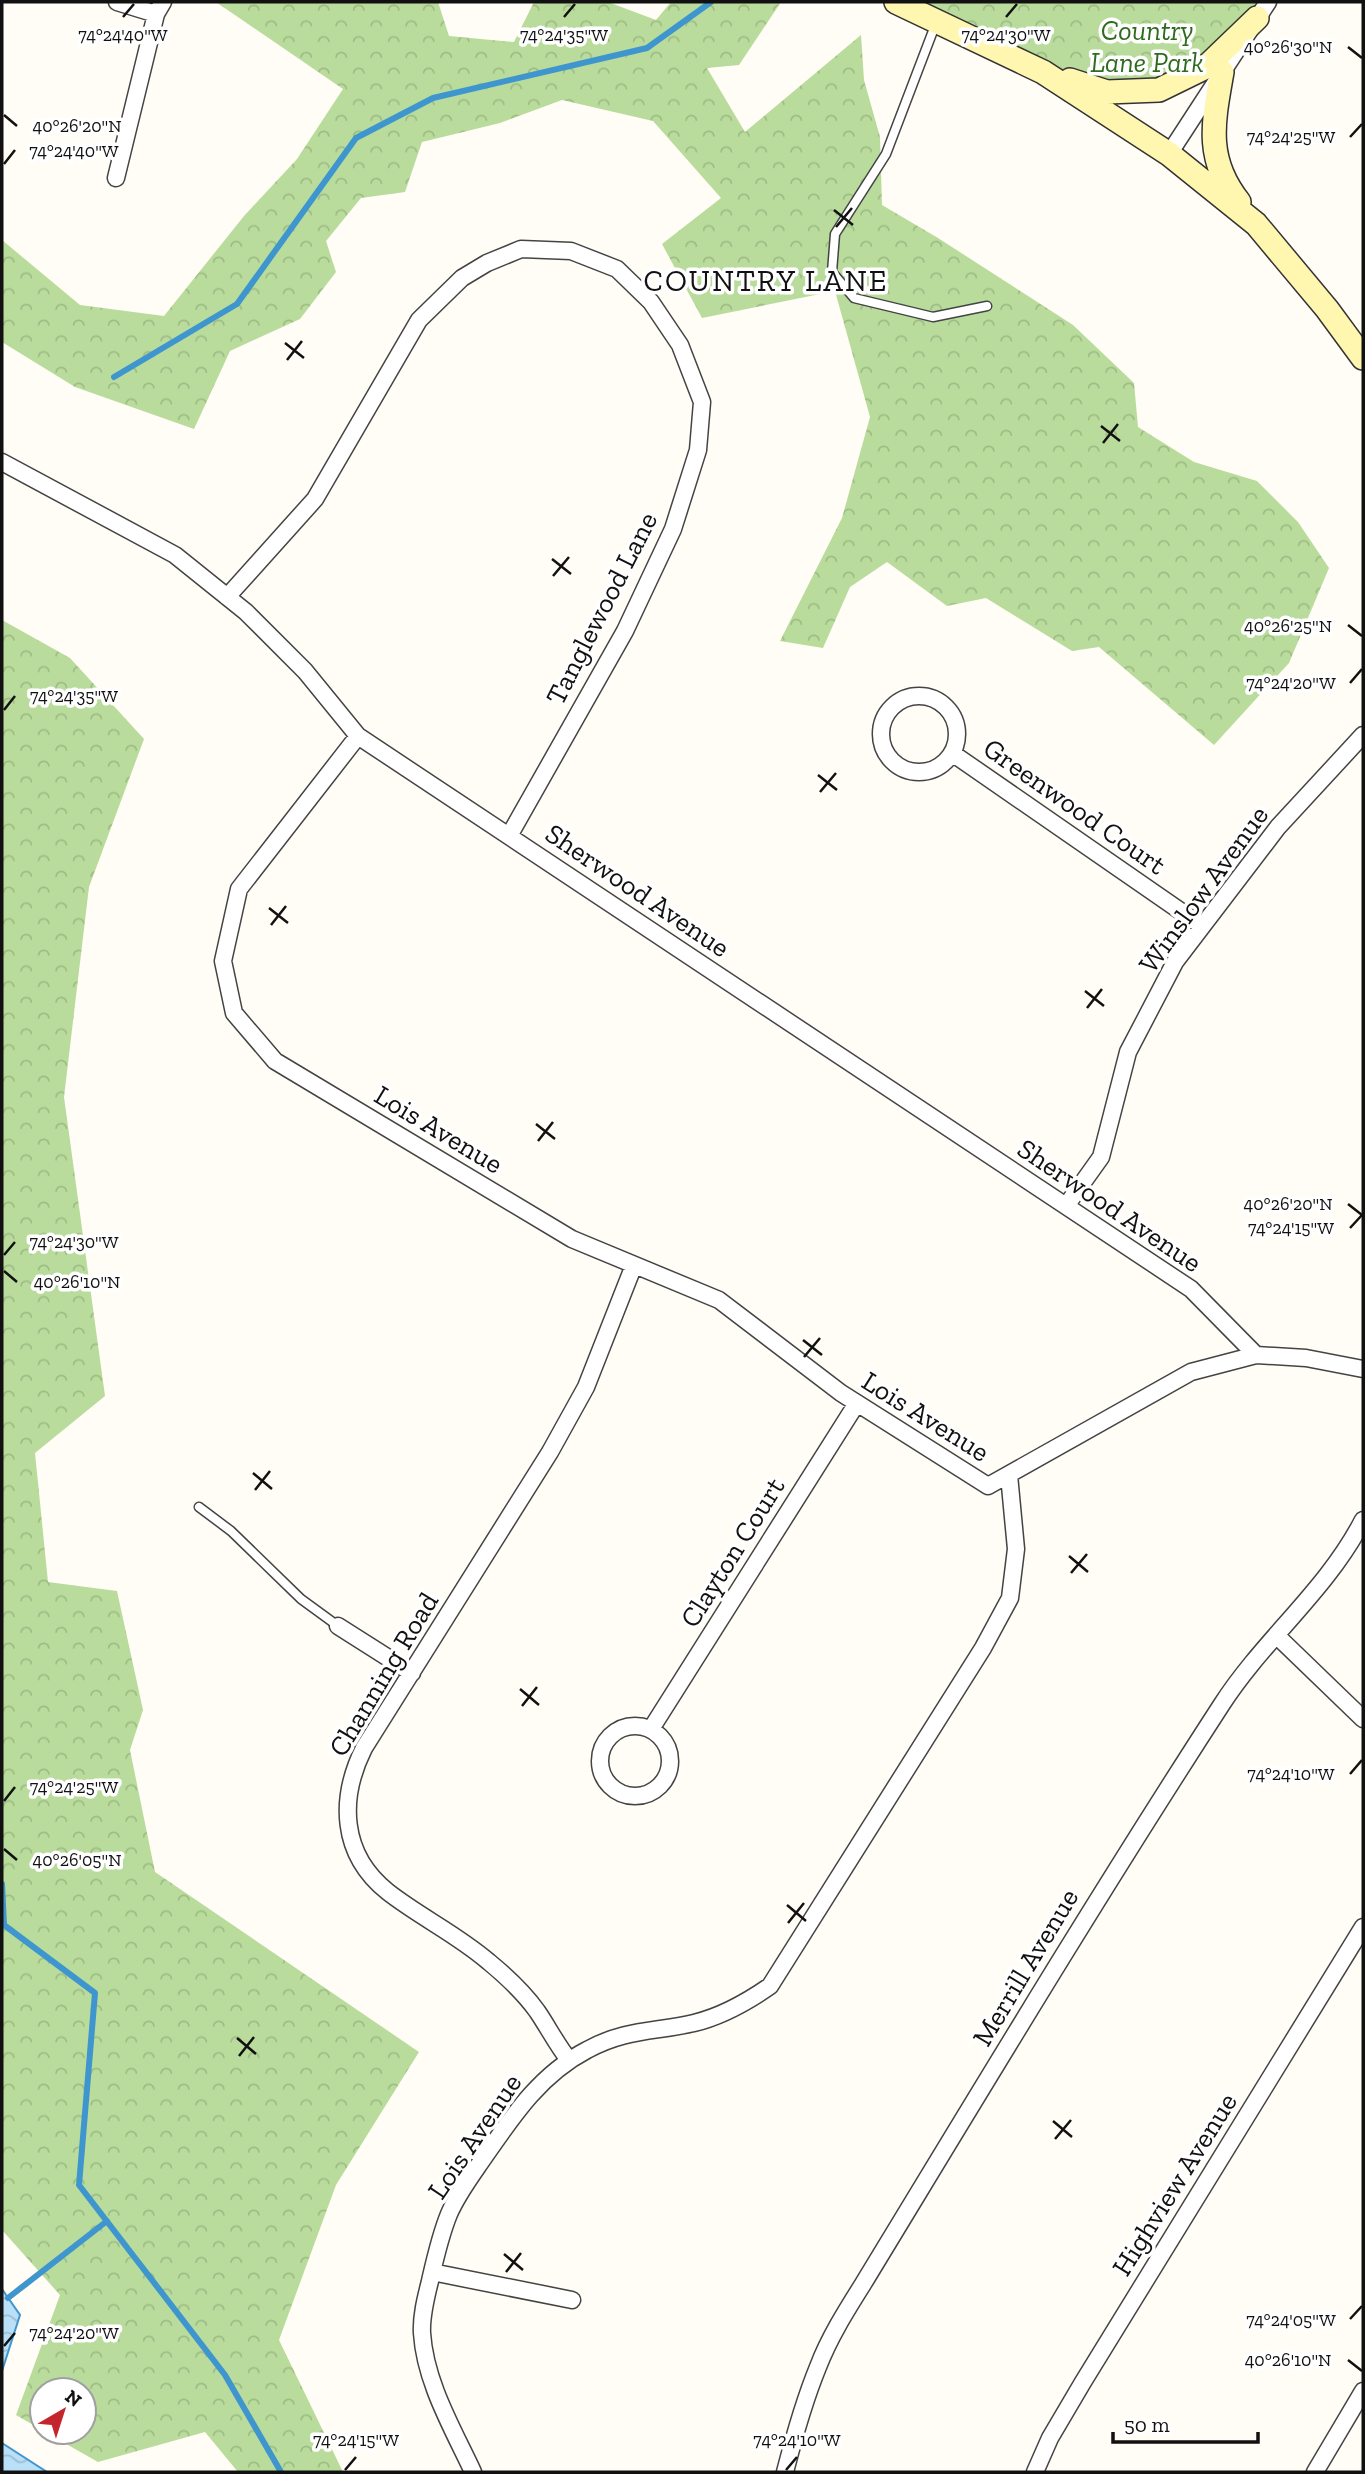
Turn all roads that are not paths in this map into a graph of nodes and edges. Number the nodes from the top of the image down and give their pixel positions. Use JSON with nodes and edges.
{"nodes":[{"id":1,"x":117,"y":2,"type":"edge"},
{"id":2,"x":896,"y":2,"type":"edge"},
{"id":3,"x":159,"y":8,"type":"edge"},
{"id":4,"x":1263,"y":10,"type":"edge"},
{"id":5,"x":937,"y":20,"type":"junction"},
{"id":6,"x":1043,"y":72,"type":"junction"},
{"id":7,"x":1222,"y":72,"type":"junction"},
{"id":8,"x":1169,"y":154,"type":"junction"},
{"id":9,"x":116,"y":178,"type":"dead end"},
{"id":10,"x":1256,"y":224,"type":"junction"},
{"id":11,"x":986,"y":306,"type":"dead end"},
{"id":12,"x":1363,"y":358,"type":"edge"},
{"id":13,"x":2,"y":462,"type":"edge"},
{"id":14,"x":227,"y":597,"type":"junction"},
{"id":15,"x":1363,"y":735,"type":"edge"},
{"id":16,"x":358,"y":736,"type":"junction"},
{"id":17,"x":952,"y":753,"type":"junction"},
{"id":18,"x":509,"y":836,"type":"junction"},
{"id":19,"x":1202,"y":926,"type":"junction"},
{"id":20,"x":1066,"y":1206,"type":"junction"},
{"id":21,"x":634,"y":1265,"type":"junction"},
{"id":22,"x":1256,"y":1355,"type":"junction"},
{"id":23,"x":1363,"y":1368,"type":"edge"},
{"id":24,"x":857,"y":1404,"type":"junction"},
{"id":25,"x":1009,"y":1475,"type":"junction"},
{"id":26,"x":198,"y":1507,"type":"dead end"},
{"id":27,"x":1363,"y":1520,"type":"edge"},
{"id":28,"x":338,"y":1626,"type":"joint"},
{"id":29,"x":1276,"y":1635,"type":"junction"},
{"id":30,"x":412,"y":1673,"type":"junction"},
{"id":31,"x":1363,"y":1719,"type":"edge"},
{"id":32,"x":651,"y":1729,"type":"junction"},
{"id":33,"x":1363,"y":1927,"type":"edge"},
{"id":34,"x":569,"y":2060,"type":"junction"},
{"id":35,"x":432,"y":2272,"type":"junction"},
{"id":36,"x":572,"y":2300,"type":"dead end"},
{"id":37,"x":1363,"y":2391,"type":"edge"},
{"id":38,"x":473,"y":2472,"type":"edge"},
{"id":39,"x":785,"y":2472,"type":"edge"},
{"id":40,"x":1035,"y":2472,"type":"edge"},
{"id":41,"x":1315,"y":2472,"type":"edge"}],
"edges":[{"from":1,"to":3,"type":"street"},
{"from":2,"to":5,"type":"street"},
{"from":3,"to":9,"type":"street"},
{"from":4,"to":6,"type":"street"},
{"from":4,"to":7,"type":"street"},
{"from":5,"to":6,"type":"street"},
{"from":5,"to":11,"type":"lane"},
{"from":6,"to":8,"type":"street"},
{"from":7,"to":8,"type":"street"},
{"from":7,"to":10,"type":"street"},
{"from":8,"to":10,"type":"street"},
{"from":10,"to":12,"type":"street"},
{"from":13,"to":14,"type":"street","name":"Sherwood Avenue"},
{"from":14,"to":16,"type":"street","name":"Sherwood Avenue"},
{"from":14,"to":18,"type":"street","name":"Tanglewood Lane"},
{"from":15,"to":19,"type":"street","name":"Winslow Avenue"},
{"from":16,"to":18,"type":"street","name":"Sherwood Avenue"},
{"from":16,"to":21,"type":"street","name":"Lois Avenue"},
{"from":17,"to":17,"type":"street","name":"Greenwood Court"},
{"from":17,"to":19,"type":"street","name":"Greenwood Court"},
{"from":18,"to":20,"type":"street","name":"Sherwood Avenue"},
{"from":19,"to":20,"type":"street","name":"Winslow Avenue"},
{"from":20,"to":22,"type":"street","name":"Sherwood Avenue"},
{"from":21,"to":24,"type":"street","name":"Lois Avenue"},
{"from":21,"to":30,"type":"street","name":"Channing Road"},
{"from":22,"to":23,"type":"street"},
{"from":22,"to":25,"type":"street"},
{"from":24,"to":25,"type":"street","name":"Lois Avenue"},
{"from":24,"to":32,"type":"street","name":"Clayton Court"},
{"from":25,"to":34,"type":"street","name":"Lois Avenue"},
{"from":26,"to":28,"type":"lane"},
{"from":27,"to":29,"type":"street","name":"Merrill Avenue"},
{"from":28,"to":30,"type":"street"},
{"from":29,"to":31,"type":"street"},
{"from":29,"to":39,"type":"street","name":"Merrill Avenue"},
{"from":30,"to":34,"type":"street","name":"Channing Road"},
{"from":32,"to":32,"type":"street"},
{"from":33,"to":40,"type":"street","name":"Highview Avenue"},
{"from":34,"to":35,"type":"street","name":"Lois Avenue"},
{"from":35,"to":36,"type":"street"},
{"from":35,"to":38,"type":"street","name":"Lois Avenue"},
{"from":37,"to":41,"type":"street"}]}
